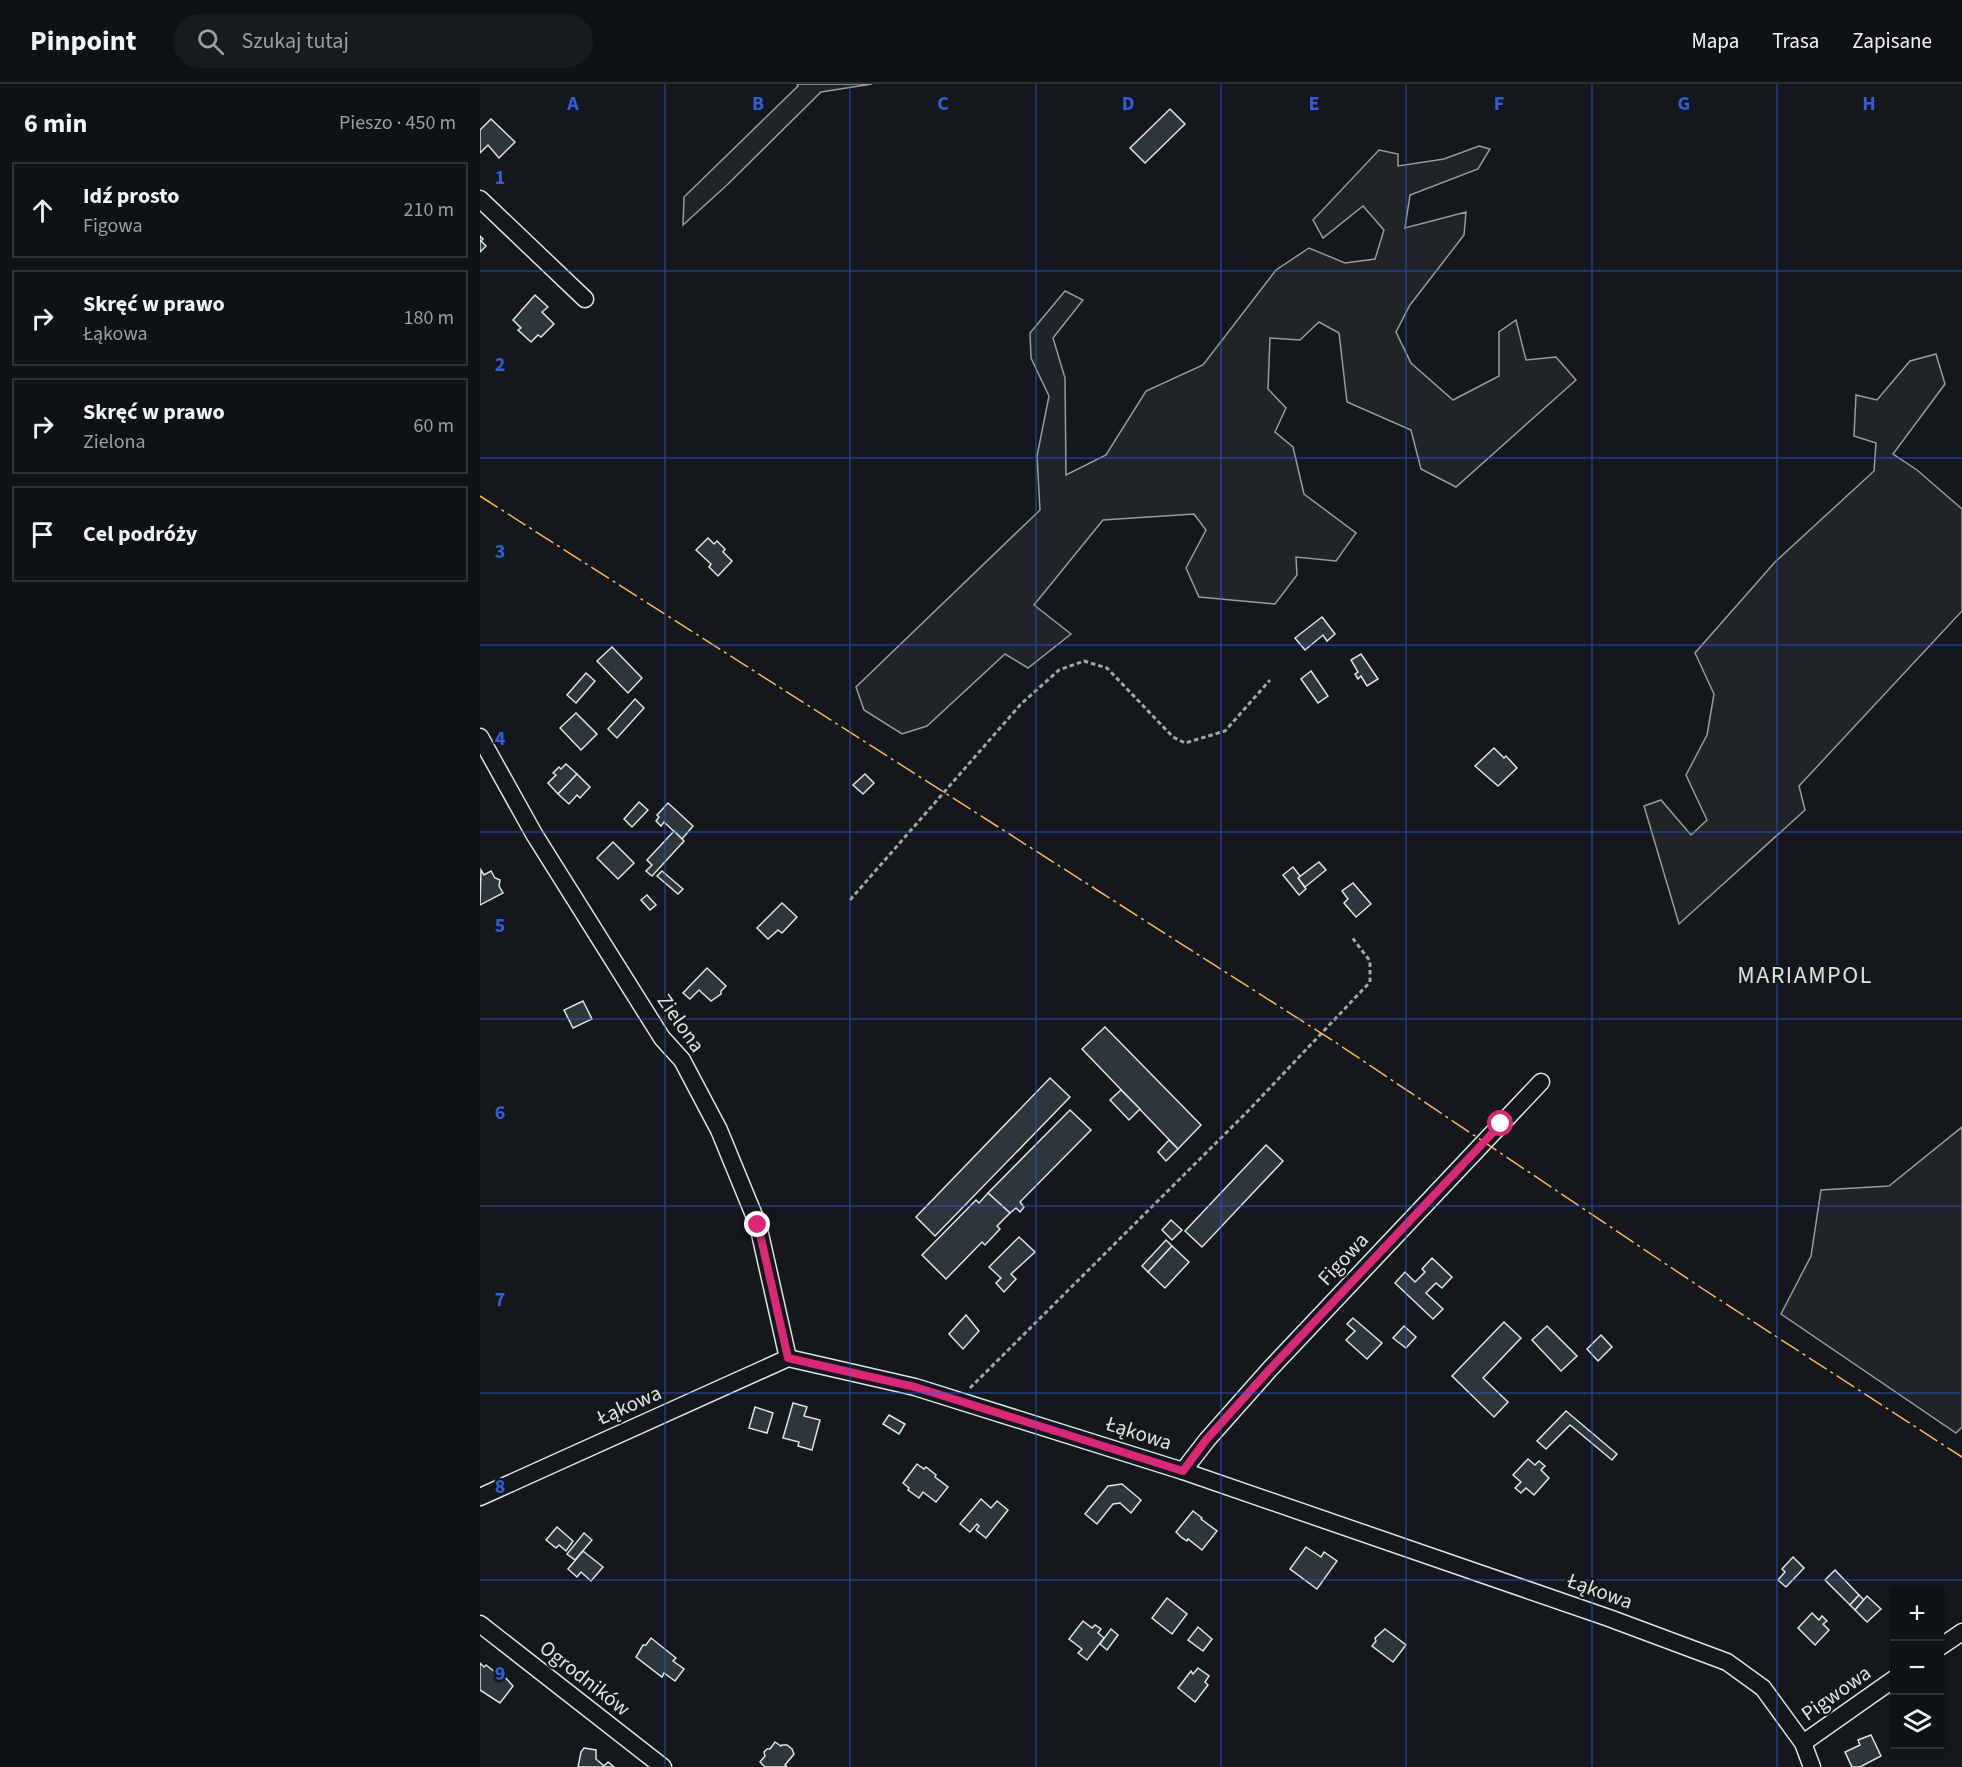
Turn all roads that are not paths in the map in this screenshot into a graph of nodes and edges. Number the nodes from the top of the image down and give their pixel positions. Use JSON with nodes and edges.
{"nodes":[{"id":1,"x":480,"y":199,"type":"edge"},
{"id":2,"x":585,"y":299,"type":"dead end"},
{"id":3,"x":480,"y":737,"type":"edge"},
{"id":4,"x":1541,"y":1082,"type":"dead end"},
{"id":5,"x":788,"y":1358,"type":"junction"},
{"id":6,"x":1183,"y":1471,"type":"junction"},
{"id":7,"x":480,"y":1497,"type":"edge"},
{"id":8,"x":480,"y":1624,"type":"edge"},
{"id":9,"x":1962,"y":1632,"type":"edge"},
{"id":10,"x":1944,"y":1644,"type":"edge"},
{"id":11,"x":1890,"y":1682,"type":"edge"},
{"id":12,"x":1803,"y":1743,"type":"junction"},
{"id":13,"x":663,"y":1767,"type":"edge"},
{"id":14,"x":1812,"y":1767,"type":"edge"}],
"edges":[{"from":1,"to":2,"type":"street"},
{"from":3,"to":5,"type":"street","name":"Zielona"},
{"from":4,"to":6,"type":"street","name":"Figowa"},
{"from":5,"to":6,"type":"street","name":"Łąkowa"},
{"from":5,"to":7,"type":"street","name":"Łąkowa"},
{"from":6,"to":12,"type":"street","name":"Łąkowa"},
{"from":8,"to":13,"type":"street","name":"Ogrodników"},
{"from":9,"to":10,"type":"street"},
{"from":11,"to":12,"type":"street","name":"Pigwowa"},
{"from":12,"to":14,"type":"street","name":"Łąkowa"}]}
